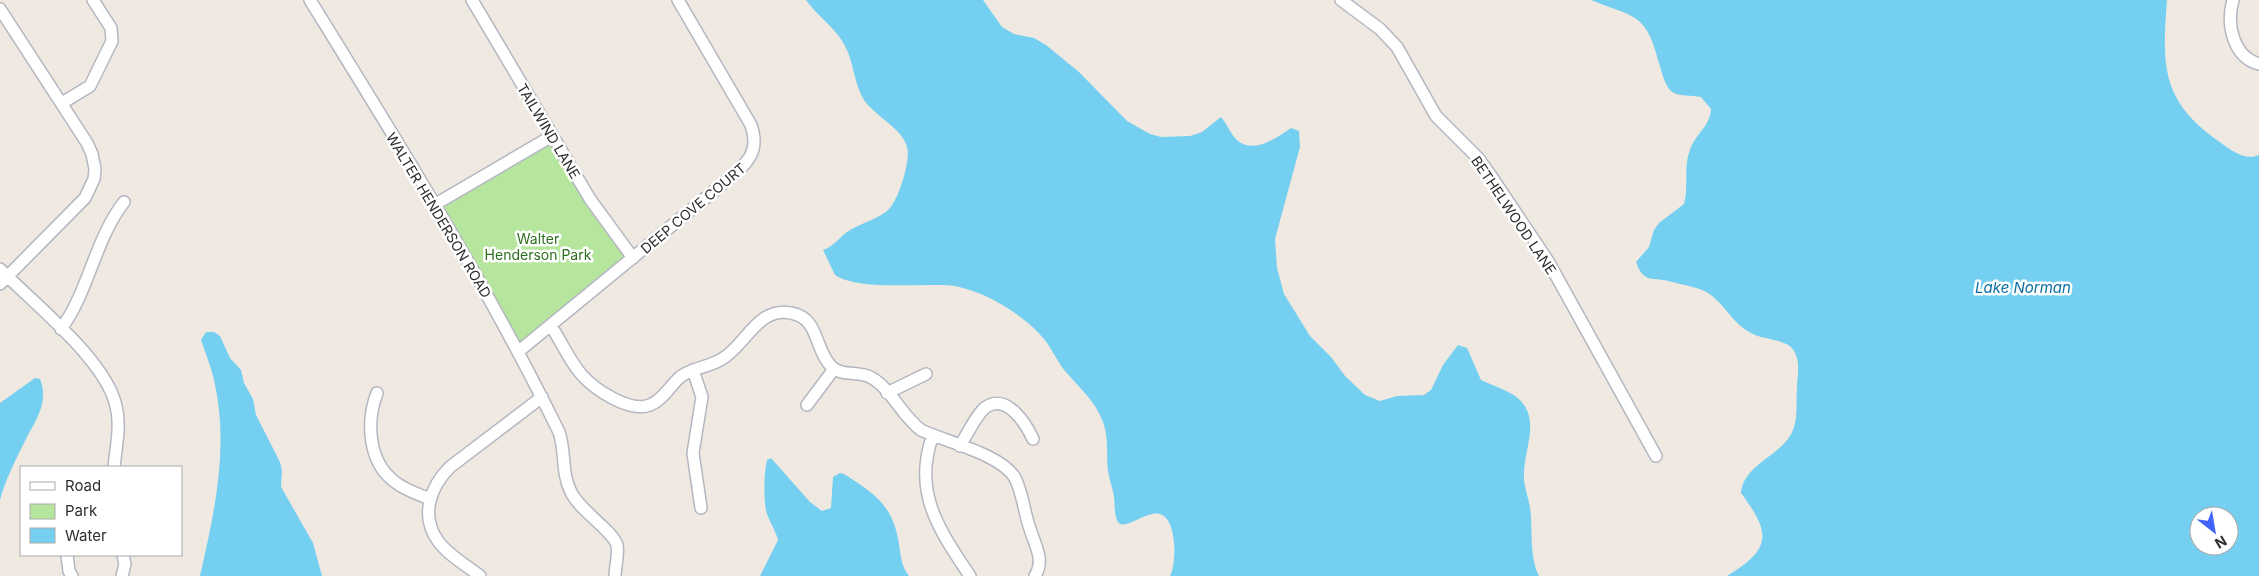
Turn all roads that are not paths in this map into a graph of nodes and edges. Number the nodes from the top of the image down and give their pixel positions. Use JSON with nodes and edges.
{"nodes":[{"id":1,"x":93,"y":0,"type":"edge"},
{"id":2,"x":310,"y":0,"type":"edge"},
{"id":3,"x":472,"y":0,"type":"edge"},
{"id":4,"x":678,"y":0,"type":"edge"},
{"id":5,"x":1340,"y":0,"type":"edge"},
{"id":6,"x":2234,"y":0,"type":"edge"},
{"id":7,"x":0,"y":9,"type":"edge"},
{"id":8,"x":2259,"y":64,"type":"edge"},
{"id":9,"x":62,"y":104,"type":"junction"},
{"id":10,"x":552,"y":136,"type":"junction"},
{"id":11,"x":124,"y":202,"type":"dead end"},
{"id":12,"x":434,"y":205,"type":"junction"},
{"id":13,"x":633,"y":258,"type":"junction"},
{"id":14,"x":2,"y":276,"type":"edge"},
{"id":15,"x":551,"y":326,"type":"junction"},
{"id":16,"x":61,"y":329,"type":"junction"},
{"id":17,"x":519,"y":351,"type":"junction"},
{"id":18,"x":834,"y":369,"type":"junction"},
{"id":19,"x":694,"y":370,"type":"junction"},
{"id":20,"x":926,"y":374,"type":"dead end"},
{"id":21,"x":377,"y":393,"type":"dead end"},
{"id":22,"x":887,"y":393,"type":"junction"},
{"id":23,"x":542,"y":397,"type":"junction"},
{"id":24,"x":807,"y":405,"type":"dead end"},
{"id":25,"x":933,"y":436,"type":"junction"},
{"id":26,"x":1033,"y":439,"type":"dead end"},
{"id":27,"x":960,"y":446,"type":"junction"},
{"id":28,"x":1656,"y":456,"type":"dead end"},
{"id":29,"x":114,"y":466,"type":"edge"},
{"id":30,"x":430,"y":499,"type":"junction"},
{"id":31,"x":701,"y":508,"type":"dead end"},
{"id":32,"x":67,"y":556,"type":"edge"},
{"id":33,"x":123,"y":556,"type":"edge"},
{"id":34,"x":72,"y":576,"type":"edge"},
{"id":35,"x":122,"y":576,"type":"edge"},
{"id":36,"x":480,"y":576,"type":"edge"},
{"id":37,"x":614,"y":576,"type":"edge"},
{"id":38,"x":970,"y":576,"type":"edge"},
{"id":39,"x":1035,"y":576,"type":"edge"}],
"edges":[{"from":1,"to":9,"type":"street"},
{"from":2,"to":12,"type":"street","name":"WALTER HENDERSON ROAD"},
{"from":3,"to":10,"type":"street","name":"TAILWIND LANE"},
{"from":4,"to":13,"type":"street","name":"DEEP COVE COURT"},
{"from":5,"to":28,"type":"street","name":"BETHELWOOD LANE"},
{"from":6,"to":8,"type":"street"},
{"from":7,"to":9,"type":"street"},
{"from":9,"to":14,"type":"street"},
{"from":10,"to":12,"type":"street"},
{"from":10,"to":13,"type":"street","name":"TAILWIND LANE"},
{"from":11,"to":16,"type":"street"},
{"from":12,"to":17,"type":"street","name":"WALTER HENDERSON ROAD"},
{"from":13,"to":15,"type":"street","name":"DEEP COVE COURT"},
{"from":14,"to":16,"type":"street"},
{"from":15,"to":17,"type":"street","name":"DEEP COVE COURT"},
{"from":15,"to":19,"type":"street"},
{"from":16,"to":29,"type":"street"},
{"from":17,"to":23,"type":"street","name":"WALTER HENDERSON ROAD"},
{"from":18,"to":19,"type":"street"},
{"from":18,"to":22,"type":"street"},
{"from":18,"to":24,"type":"street"},
{"from":19,"to":31,"type":"street"},
{"from":20,"to":22,"type":"street"},
{"from":21,"to":30,"type":"street"},
{"from":22,"to":25,"type":"street"},
{"from":23,"to":30,"type":"street"},
{"from":23,"to":37,"type":"street","name":"WALTER HENDERSON ROAD"},
{"from":25,"to":27,"type":"street"},
{"from":25,"to":38,"type":"street"},
{"from":26,"to":27,"type":"street"},
{"from":27,"to":39,"type":"street"},
{"from":30,"to":36,"type":"street"},
{"from":32,"to":34,"type":"street"},
{"from":33,"to":35,"type":"street"}]}
